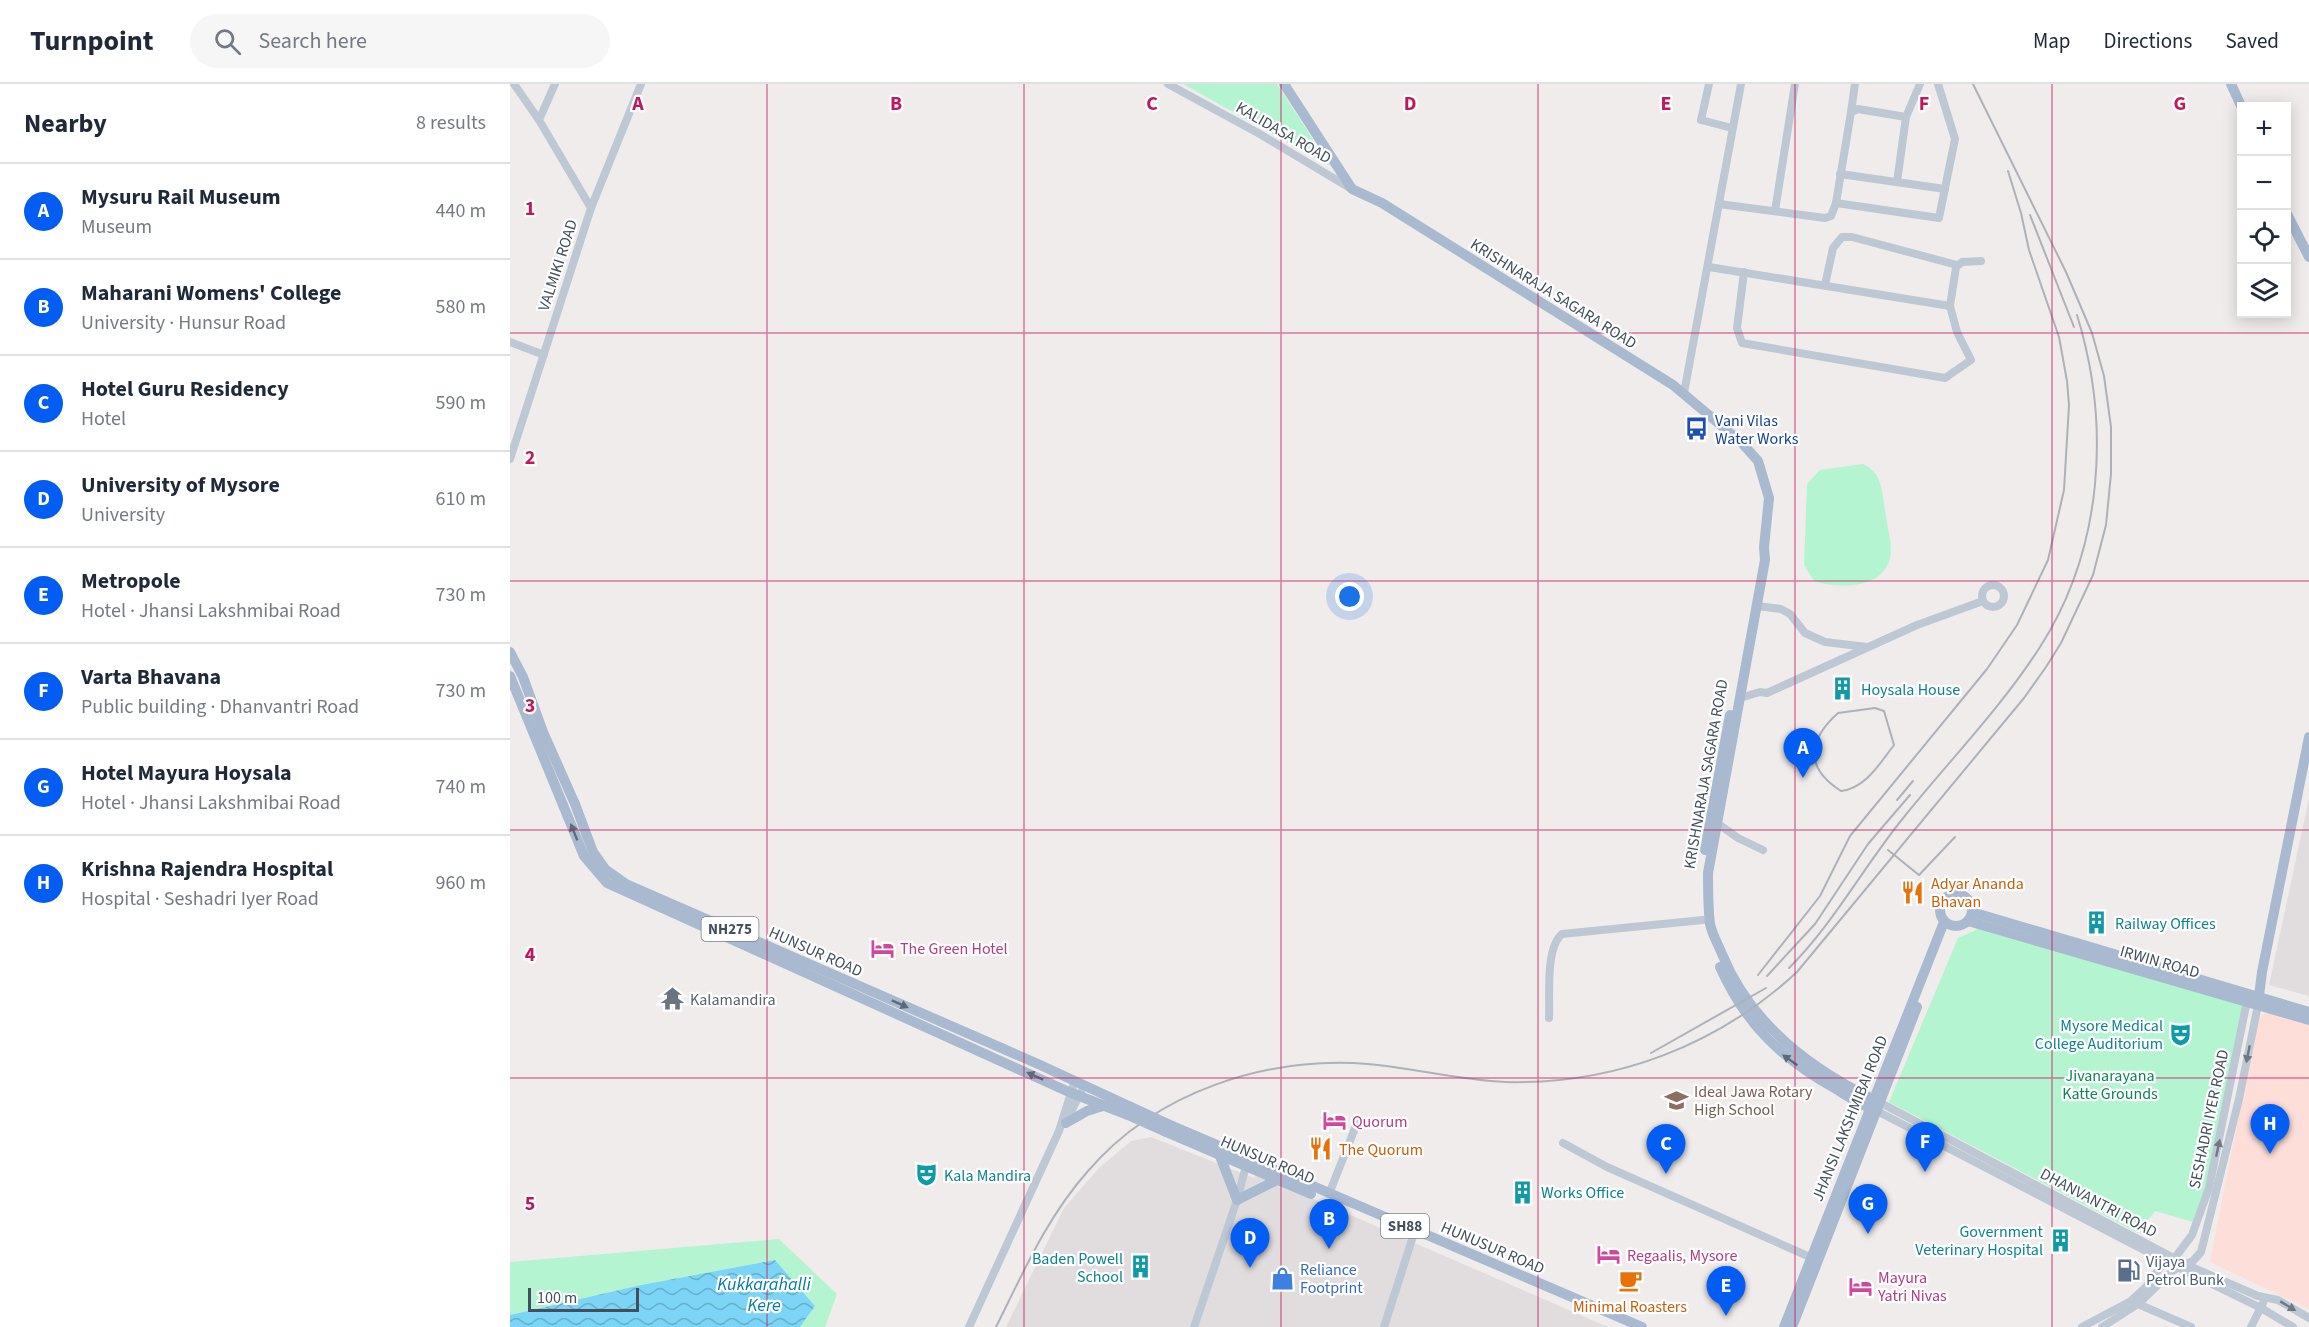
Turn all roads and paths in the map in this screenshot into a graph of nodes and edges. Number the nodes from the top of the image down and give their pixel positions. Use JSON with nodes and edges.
{"nodes":[{"id":1,"x":514,"y":84,"type":"edge"},
{"id":2,"x":555,"y":84,"type":"edge"},
{"id":3,"x":640,"y":84,"type":"edge"},
{"id":4,"x":1168,"y":84,"type":"edge"},
{"id":5,"x":1284,"y":84,"type":"edge"},
{"id":6,"x":1709,"y":84,"type":"edge"},
{"id":7,"x":1741,"y":84,"type":"edge"},
{"id":8,"x":1796,"y":84,"type":"edge"},
{"id":9,"x":1855,"y":84,"type":"edge"},
{"id":10,"x":1920,"y":84,"type":"edge"},
{"id":11,"x":1938,"y":84,"type":"edge"},
{"id":12,"x":2231,"y":84,"type":"edge"},
{"id":13,"x":2238,"y":102,"type":"edge"},
{"id":14,"x":1851,"y":112,"type":"junction"},
{"id":15,"x":1906,"y":117,"type":"junction"},
{"id":16,"x":539,"y":120,"type":"junction"},
{"id":17,"x":1732,"y":128,"type":"junction"},
{"id":18,"x":1840,"y":174,"type":"junction"},
{"id":19,"x":1897,"y":182,"type":"junction"},
{"id":20,"x":1352,"y":189,"type":"junction"},
{"id":21,"x":1945,"y":189,"type":"junction"},
{"id":22,"x":1836,"y":202,"type":"junction"},
{"id":23,"x":1719,"y":204,"type":"junction"},
{"id":24,"x":591,"y":208,"type":"junction"},
{"id":25,"x":1775,"y":211,"type":"junction"},
{"id":26,"x":2291,"y":221,"type":"edge"},
{"id":27,"x":2307,"y":250,"type":"edge"},
{"id":28,"x":1981,"y":261,"type":"dead end"},
{"id":29,"x":1958,"y":265,"type":"junction"},
{"id":30,"x":1709,"y":267,"type":"junction"},
{"id":31,"x":1744,"y":272,"type":"junction"},
{"id":32,"x":1825,"y":285,"type":"junction"},
{"id":33,"x":1950,"y":306,"type":"junction"},
{"id":34,"x":510,"y":342,"type":"edge"},
{"id":35,"x":544,"y":355,"type":"junction"},
{"id":36,"x":1684,"y":393,"type":"junction"},
{"id":37,"x":510,"y":459,"type":"edge"},
{"id":38,"x":1764,"y":548,"type":"junction"},
{"id":39,"x":1983,"y":601,"type":"dead end"},
{"id":40,"x":1757,"y":606,"type":"junction"},
{"id":41,"x":1868,"y":647,"type":"junction"},
{"id":42,"x":510,"y":652,"type":"edge"},
{"id":43,"x":510,"y":676,"type":"edge"},
{"id":44,"x":1740,"y":682,"type":"junction"},
{"id":45,"x":1760,"y":692,"type":"junction"},
{"id":46,"x":1737,"y":698,"type":"junction"},
{"id":47,"x":2309,"y":737,"type":"edge"},
{"id":48,"x":1717,"y":823,"type":"junction"},
{"id":49,"x":1763,"y":850,"type":"dead end"},
{"id":50,"x":1970,"y":917,"type":"junction"},
{"id":51,"x":1703,"y":920,"type":"junction"},
{"id":52,"x":1946,"y":923,"type":"junction"},
{"id":53,"x":2253,"y":999,"type":"junction"},
{"id":54,"x":2309,"y":1012,"type":"edge"},
{"id":55,"x":1549,"y":1018,"type":"dead end"},
{"id":56,"x":2309,"y":1020,"type":"edge"},
{"id":57,"x":1080,"y":1082,"type":"junction"},
{"id":58,"x":1074,"y":1094,"type":"junction"},
{"id":59,"x":1106,"y":1105,"type":"junction"},
{"id":60,"x":1874,"y":1105,"type":"junction"},
{"id":61,"x":1129,"y":1111,"type":"junction"},
{"id":62,"x":1359,"y":1118,"type":"dead end"},
{"id":63,"x":1062,"y":1127,"type":"junction"},
{"id":64,"x":1167,"y":1128,"type":"junction"},
{"id":65,"x":1563,"y":1143,"type":"dead end"},
{"id":66,"x":1220,"y":1156,"type":"junction"},
{"id":67,"x":1246,"y":1163,"type":"junction"},
{"id":68,"x":1277,"y":1180,"type":"junction"},
{"id":69,"x":1329,"y":1194,"type":"junction"},
{"id":70,"x":1237,"y":1200,"type":"junction"},
{"id":71,"x":1414,"y":1233,"type":"junction"},
{"id":72,"x":1810,"y":1257,"type":"junction"},
{"id":73,"x":2169,"y":1260,"type":"junction"},
{"id":74,"x":2182,"y":1266,"type":"junction"},
{"id":75,"x":2266,"y":1297,"type":"junction"},
{"id":76,"x":2138,"y":1304,"type":"junction"},
{"id":77,"x":2261,"y":1308,"type":"junction"},
{"id":78,"x":2309,"y":1318,"type":"edge"},
{"id":79,"x":1194,"y":1326,"type":"edge"},
{"id":80,"x":969,"y":1327,"type":"edge"},
{"id":81,"x":1384,"y":1327,"type":"edge"},
{"id":82,"x":1624,"y":1327,"type":"edge"},
{"id":83,"x":1641,"y":1327,"type":"edge"},
{"id":84,"x":1784,"y":1327,"type":"edge"},
{"id":85,"x":1792,"y":1327,"type":"edge"},
{"id":86,"x":2082,"y":1327,"type":"edge"},
{"id":87,"x":2102,"y":1327,"type":"edge"},
{"id":88,"x":2189,"y":1327,"type":"edge"},
{"id":89,"x":2251,"y":1327,"type":"edge"},
{"id":90,"x":2293,"y":1327,"type":"edge"}],
"edges":[{"from":1,"to":16,"type":"street"},
{"from":2,"to":16,"type":"street"},
{"from":3,"to":24,"type":"street","name":"VALMIKI ROAD"},
{"from":4,"to":20,"type":"street","name":"KALIDASA ROAD"},
{"from":5,"to":20,"type":"main road"},
{"from":6,"to":17,"type":"street"},
{"from":7,"to":17,"type":"street"},
{"from":8,"to":25,"type":"street"},
{"from":9,"to":14,"type":"street"},
{"from":10,"to":15,"type":"street"},
{"from":11,"to":21,"type":"street"},
{"from":12,"to":13,"type":"main road"},
{"from":14,"to":15,"type":"street"},
{"from":14,"to":18,"type":"street"},
{"from":15,"to":19,"type":"street"},
{"from":16,"to":24,"type":"street"},
{"from":17,"to":23,"type":"street"},
{"from":18,"to":19,"type":"street"},
{"from":18,"to":22,"type":"street"},
{"from":19,"to":21,"type":"street"},
{"from":20,"to":36,"type":"main road","name":"KRISHNARAJA SAGARA ROAD"},
{"from":21,"to":22,"type":"street"},
{"from":22,"to":25,"type":"street"},
{"from":23,"to":25,"type":"street"},
{"from":23,"to":30,"type":"street"},
{"from":24,"to":35,"type":"street","name":"VALMIKI ROAD"},
{"from":26,"to":27,"type":"main road"},
{"from":28,"to":29,"type":"street"},
{"from":29,"to":32,"type":"street"},
{"from":29,"to":33,"type":"street"},
{"from":30,"to":31,"type":"street"},
{"from":30,"to":36,"type":"street"},
{"from":31,"to":32,"type":"street"},
{"from":31,"to":33,"type":"street"},
{"from":32,"to":33,"type":"street"},
{"from":34,"to":35,"type":"street"},
{"from":35,"to":37,"type":"street","name":"VALMIKI ROAD"},
{"from":36,"to":38,"type":"main road","name":"KRISHNARAJA SAGARA ROAD"},
{"from":38,"to":40,"type":"main road","name":"KRISHNARAJA SAGARA ROAD"},
{"from":38,"to":44,"type":"main road","name":"KRISHNARAJA SAGARA ROAD"},
{"from":39,"to":41,"type":"street"},
{"from":40,"to":41,"type":"street"},
{"from":40,"to":44,"type":"main road","name":"KRISHNARAJA SAGARA ROAD"},
{"from":41,"to":45,"type":"street"},
{"from":42,"to":57,"type":"main road","name":"HUNSUR ROAD","number":"NH275","one_way":true},
{"from":58,"to":43,"type":"main road","one_way":true},
{"from":44,"to":45,"type":"street"},
{"from":44,"to":46,"type":"main road","name":"KRISHNARAJA SAGARA ROAD"},
{"from":45,"to":46,"type":"street"},
{"from":46,"to":48,"type":"main road","name":"KRISHNARAJA SAGARA ROAD"},
{"from":46,"to":51,"type":"main road","name":"KRISHNARAJA SAGARA ROAD"},
{"from":47,"to":53,"type":"main road","name":"SESHADRI IYER ROAD"},
{"from":48,"to":49,"type":"street"},
{"from":48,"to":60,"type":"main road","name":"KRISHNARAJA SAGARA ROAD"},
{"from":50,"to":52,"type":"main road"},
{"from":50,"to":52,"type":"main road"},
{"from":50,"to":53,"type":"main road","name":"IRWIN ROAD"},
{"from":51,"to":55,"type":"street"},
{"from":60,"to":51,"type":"main road","name":"KRISHNARAJA SAGARA ROAD","one_way":true},
{"from":52,"to":60,"type":"main road","name":"JHANSI LAKSHMIBAI ROAD"},
{"from":53,"to":54,"type":"main road","name":"IRWIN ROAD"},
{"from":53,"to":56,"type":"main road","name":"IRWIN ROAD"},
{"from":73,"to":53,"type":"street","name":"SESHADRI IYER ROAD","one_way":true},
{"from":53,"to":74,"type":"street","one_way":true},
{"from":57,"to":58,"type":"street"},
{"from":57,"to":61,"type":"main road","name":"HUNSUR ROAD","number":"SH88"},
{"from":58,"to":59,"type":"main road"},
{"from":58,"to":63,"type":"street"},
{"from":59,"to":61,"type":"main road"},
{"from":59,"to":63,"type":"main road"},
{"from":60,"to":72,"type":"main road","name":"JHANSI LAKSHMIBAI ROAD"},
{"from":60,"to":73,"type":"street","name":"DHANVANTRI ROAD"},
{"from":60,"to":85,"type":"main road","name":"JHANSI LAKSHMIBAI ROAD"},
{"from":61,"to":64,"type":"main road","name":"HUNSUR ROAD","number":"SH88","bridge":true},
{"from":62,"to":69,"type":"street"},
{"from":63,"to":80,"type":"street"},
{"from":64,"to":66,"type":"main road","name":"HUNSUR ROAD"},
{"from":64,"to":67,"type":"main road","name":"HUNUSUR ROAD","number":"SH88"},
{"from":65,"to":72,"type":"street"},
{"from":66,"to":67,"type":"main road","name":"HUNSUR ROAD"},
{"from":66,"to":70,"type":"main road"},
{"from":67,"to":68,"type":"main road","name":"HUNSUR ROAD"},
{"from":67,"to":69,"type":"main road","name":"HUNUSUR ROAD","number":"SH88"},
{"from":67,"to":70,"type":"street"},
{"from":68,"to":70,"type":"main road"},
{"from":68,"to":71,"type":"main road","name":"HUNSUR ROAD"},
{"from":69,"to":71,"type":"main road","name":"HUNUSUR ROAD","number":"SH88"},
{"from":70,"to":79,"type":"street"},
{"from":71,"to":81,"type":"street"},
{"from":71,"to":82,"type":"main road","name":"HUNSUR ROAD"},
{"from":71,"to":83,"type":"main road","name":"HUNUSUR ROAD","number":"SH88"},
{"from":72,"to":84,"type":"main road","name":"JHANSI LAKSHMIBAI ROAD"},
{"from":73,"to":74,"type":"street","name":"DHANVANTRI ROAD"},
{"from":73,"to":86,"type":"street","name":"SESHADRI IYER ROAD"},
{"from":74,"to":75,"type":"street","name":"DHANVANTRI ROAD"},
{"from":74,"to":76,"type":"street"},
{"from":74,"to":77,"type":"street","name":"DHANVANTRI ROAD"},
{"from":75,"to":77,"type":"street"},
{"from":75,"to":78,"type":"street","name":"DHANVANTRI ROAD","one_way":true},
{"from":76,"to":87,"type":"street"},
{"from":76,"to":88,"type":"street"},
{"from":77,"to":89,"type":"street"},
{"from":77,"to":90,"type":"street","name":"DHANVANTRI ROAD"}]}
